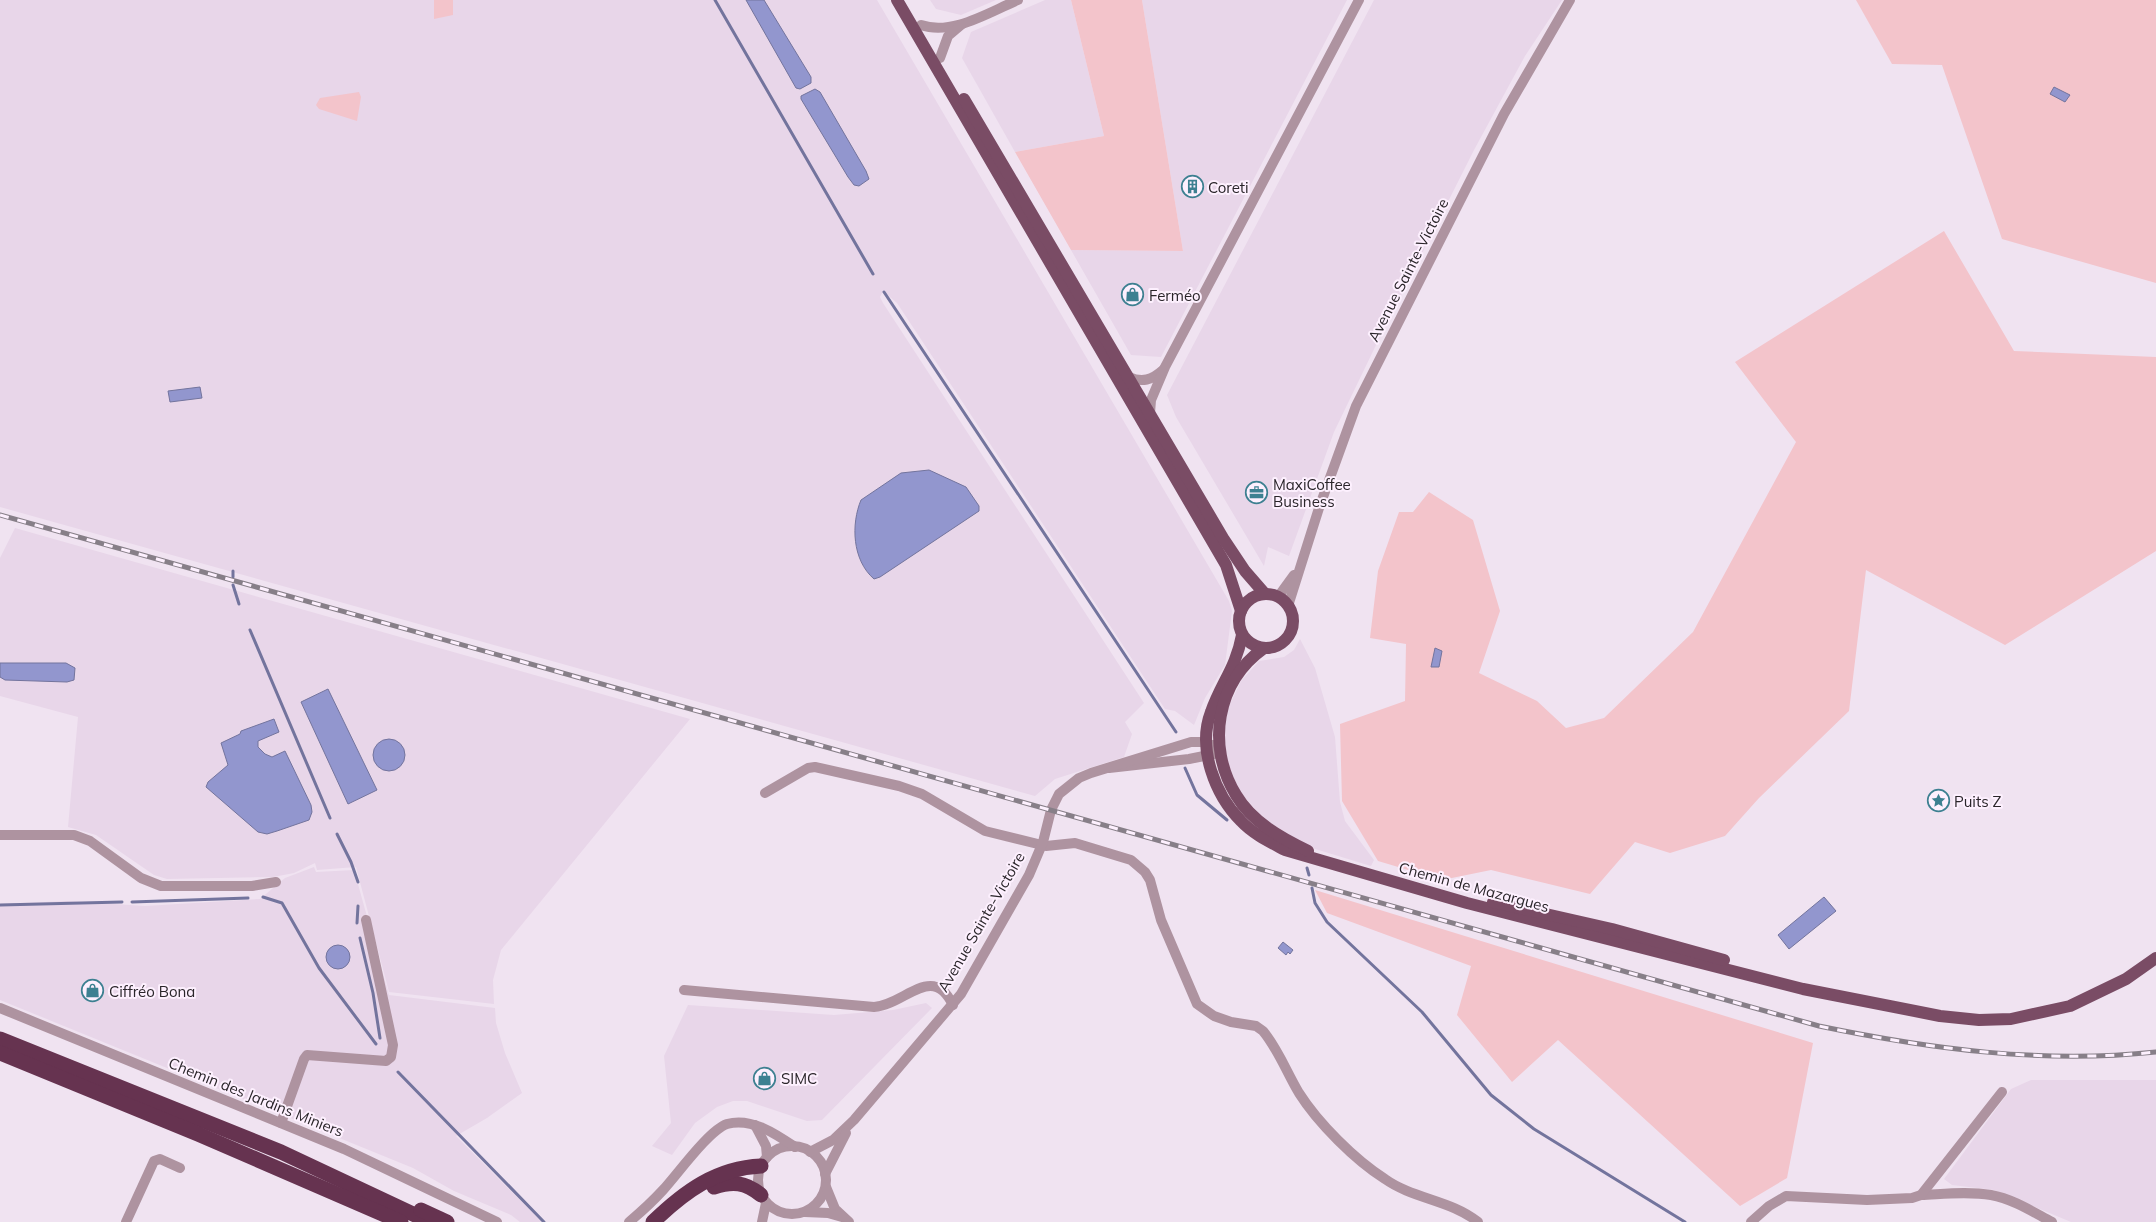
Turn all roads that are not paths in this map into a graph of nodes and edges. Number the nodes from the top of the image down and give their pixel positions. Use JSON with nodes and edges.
{"nodes":[{"id":1,"x":896,"y":0,"type":"edge"},
{"id":2,"x":907,"y":0,"type":"edge"},
{"id":3,"x":1018,"y":0,"type":"edge"},
{"id":4,"x":1359,"y":0,"type":"edge"},
{"id":5,"x":1570,"y":0,"type":"edge"},
{"id":6,"x":963,"y":23,"type":"junction"},
{"id":7,"x":921,"y":25,"type":"junction"},
{"id":8,"x":940,"y":58,"type":"junction"},
{"id":9,"x":1165,"y":367,"type":"junction"},
{"id":10,"x":1128,"y":377,"type":"junction"},
{"id":11,"x":1150,"y":413,"type":"junction"},
{"id":12,"x":1300,"y":566,"type":"junction"},
{"id":13,"x":1272,"y":595,"type":"junction"},
{"id":14,"x":1288,"y":606,"type":"junction"},
{"id":15,"x":1240,"y":610,"type":"junction"},
{"id":16,"x":1242,"y":635,"type":"junction"},
{"id":17,"x":1264,"y":648,"type":"junction"},
{"id":18,"x":1207,"y":743,"type":"junction"},
{"id":19,"x":1220,"y":750,"type":"junction"},
{"id":20,"x":1208,"y":756,"type":"junction"},
{"id":21,"x":1109,"y":768,"type":"junction"},
{"id":22,"x":765,"y":793,"type":"dead end"},
{"id":23,"x":0,"y":835,"type":"edge"},
{"id":24,"x":1042,"y":845,"type":"junction"},
{"id":25,"x":1337,"y":865,"type":"junction"},
{"id":26,"x":276,"y":882,"type":"dead end"},
{"id":27,"x":366,"y":920,"type":"dead end"},
{"id":28,"x":2156,"y":958,"type":"edge"},
{"id":29,"x":684,"y":990,"type":"dead end"},
{"id":30,"x":953,"y":1005,"type":"junction"},
{"id":31,"x":0,"y":1008,"type":"edge"},
{"id":32,"x":0,"y":1039,"type":"edge"},
{"id":33,"x":0,"y":1053,"type":"edge"},
{"id":34,"x":2002,"y":1092,"type":"dead end"},
{"id":35,"x":143,"y":1098,"type":"junction"},
{"id":36,"x":854,"y":1120,"type":"junction"},
{"id":37,"x":281,"y":1123,"type":"junction"},
{"id":38,"x":755,"y":1125,"type":"junction"},
{"id":39,"x":795,"y":1146,"type":"junction"},
{"id":40,"x":810,"y":1152,"type":"junction"},
{"id":41,"x":764,"y":1162,"type":"junction"},
{"id":42,"x":180,"y":1168,"type":"dead end"},
{"id":43,"x":825,"y":1179,"type":"junction"},
{"id":44,"x":1921,"y":1195,"type":"junction"},
{"id":45,"x":763,"y":1199,"type":"junction"},
{"id":46,"x":795,"y":1214,"type":"junction"},
{"id":47,"x":847,"y":1220,"type":"edge"},
{"id":48,"x":126,"y":1222,"type":"edge"},
{"id":49,"x":401,"y":1222,"type":"edge"},
{"id":50,"x":430,"y":1222,"type":"edge"},
{"id":51,"x":447,"y":1222,"type":"edge"},
{"id":52,"x":497,"y":1222,"type":"edge"},
{"id":53,"x":629,"y":1222,"type":"edge"},
{"id":54,"x":653,"y":1222,"type":"edge"},
{"id":55,"x":667,"y":1222,"type":"edge"},
{"id":56,"x":762,"y":1222,"type":"edge"},
{"id":57,"x":776,"y":1222,"type":"edge"},
{"id":58,"x":1478,"y":1222,"type":"edge"},
{"id":59,"x":1751,"y":1222,"type":"edge"},
{"id":60,"x":2052,"y":1222,"type":"edge"}],
"edges":[{"from":1,"to":15,"type":"main road"},
{"from":2,"to":7,"type":"main road"},
{"from":3,"to":6,"type":"street"},
{"from":4,"to":9,"type":"street"},
{"from":5,"to":12,"type":"street","name":"Avenue Sainte-Victoire"},
{"from":6,"to":7,"type":"street"},
{"from":6,"to":8,"type":"street"},
{"from":7,"to":8,"type":"main road"},
{"from":8,"to":10,"type":"main road"},
{"from":9,"to":10,"type":"street"},
{"from":9,"to":11,"type":"street"},
{"from":10,"to":11,"type":"main road"},
{"from":11,"to":13,"type":"main road"},
{"from":12,"to":13,"type":"street","name":"Avenue Sainte-Victoire"},
{"from":12,"to":14,"type":"street","name":"Avenue Sainte-Victoire"},
{"from":13,"to":14,"type":"main road"},
{"from":13,"to":15,"type":"main road"},
{"from":14,"to":17,"type":"main road"},
{"from":15,"to":16,"type":"main road"},
{"from":16,"to":17,"type":"main road"},
{"from":16,"to":18,"type":"main road"},
{"from":17,"to":19,"type":"main road"},
{"from":18,"to":19,"type":"street"},
{"from":18,"to":20,"type":"main road"},
{"from":18,"to":21,"type":"street","name":"Avenue Sainte-Victoire"},
{"from":19,"to":20,"type":"street","name":"Avenue Sainte-Victoire"},
{"from":19,"to":25,"type":"main road"},
{"from":20,"to":21,"type":"street","name":"Avenue Sainte-Victoire"},
{"from":20,"to":25,"type":"main road"},
{"from":21,"to":24,"type":"street","name":"Avenue Sainte-Victoire"},
{"from":22,"to":24,"type":"street"},
{"from":23,"to":26,"type":"street"},
{"from":24,"to":30,"type":"street","name":"Avenue Sainte-Victoire"},
{"from":24,"to":58,"type":"street"},
{"from":25,"to":28,"type":"main road","name":"Chemin de Mazargues"},
{"from":27,"to":37,"type":"street"},
{"from":29,"to":30,"type":"street"},
{"from":30,"to":36,"type":"street","name":"Avenue Sainte-Victoire"},
{"from":31,"to":37,"type":"street","name":"Chemin des Jardins Miniers"},
{"from":32,"to":35,"type":"highway"},
{"from":33,"to":49,"type":"highway"},
{"from":34,"to":44,"type":"street"},
{"from":35,"to":50,"type":"highway"},
{"from":35,"to":51,"type":"highway"},
{"from":36,"to":40,"type":"street","name":"Avenue Sainte-Victoire"},
{"from":36,"to":43,"type":"street","name":"Avenue Sainte-Victoire"},
{"from":37,"to":52,"type":"street","name":"Chemin des Jardins Miniers"},
{"from":38,"to":39,"type":"street"},
{"from":38,"to":41,"type":"street"},
{"from":38,"to":53,"type":"street"},
{"from":39,"to":40,"type":"street"},
{"from":39,"to":41,"type":"street"},
{"from":40,"to":43,"type":"street"},
{"from":41,"to":45,"type":"street"},
{"from":41,"to":54,"type":"highway"},
{"from":42,"to":48,"type":"street"},
{"from":43,"to":46,"type":"street"},
{"from":43,"to":47,"type":"street"},
{"from":44,"to":59,"type":"street"},
{"from":44,"to":60,"type":"street"},
{"from":45,"to":46,"type":"street"},
{"from":45,"to":55,"type":"highway"},
{"from":45,"to":56,"type":"street"},
{"from":46,"to":47,"type":"street"},
{"from":46,"to":57,"type":"street"}]}
